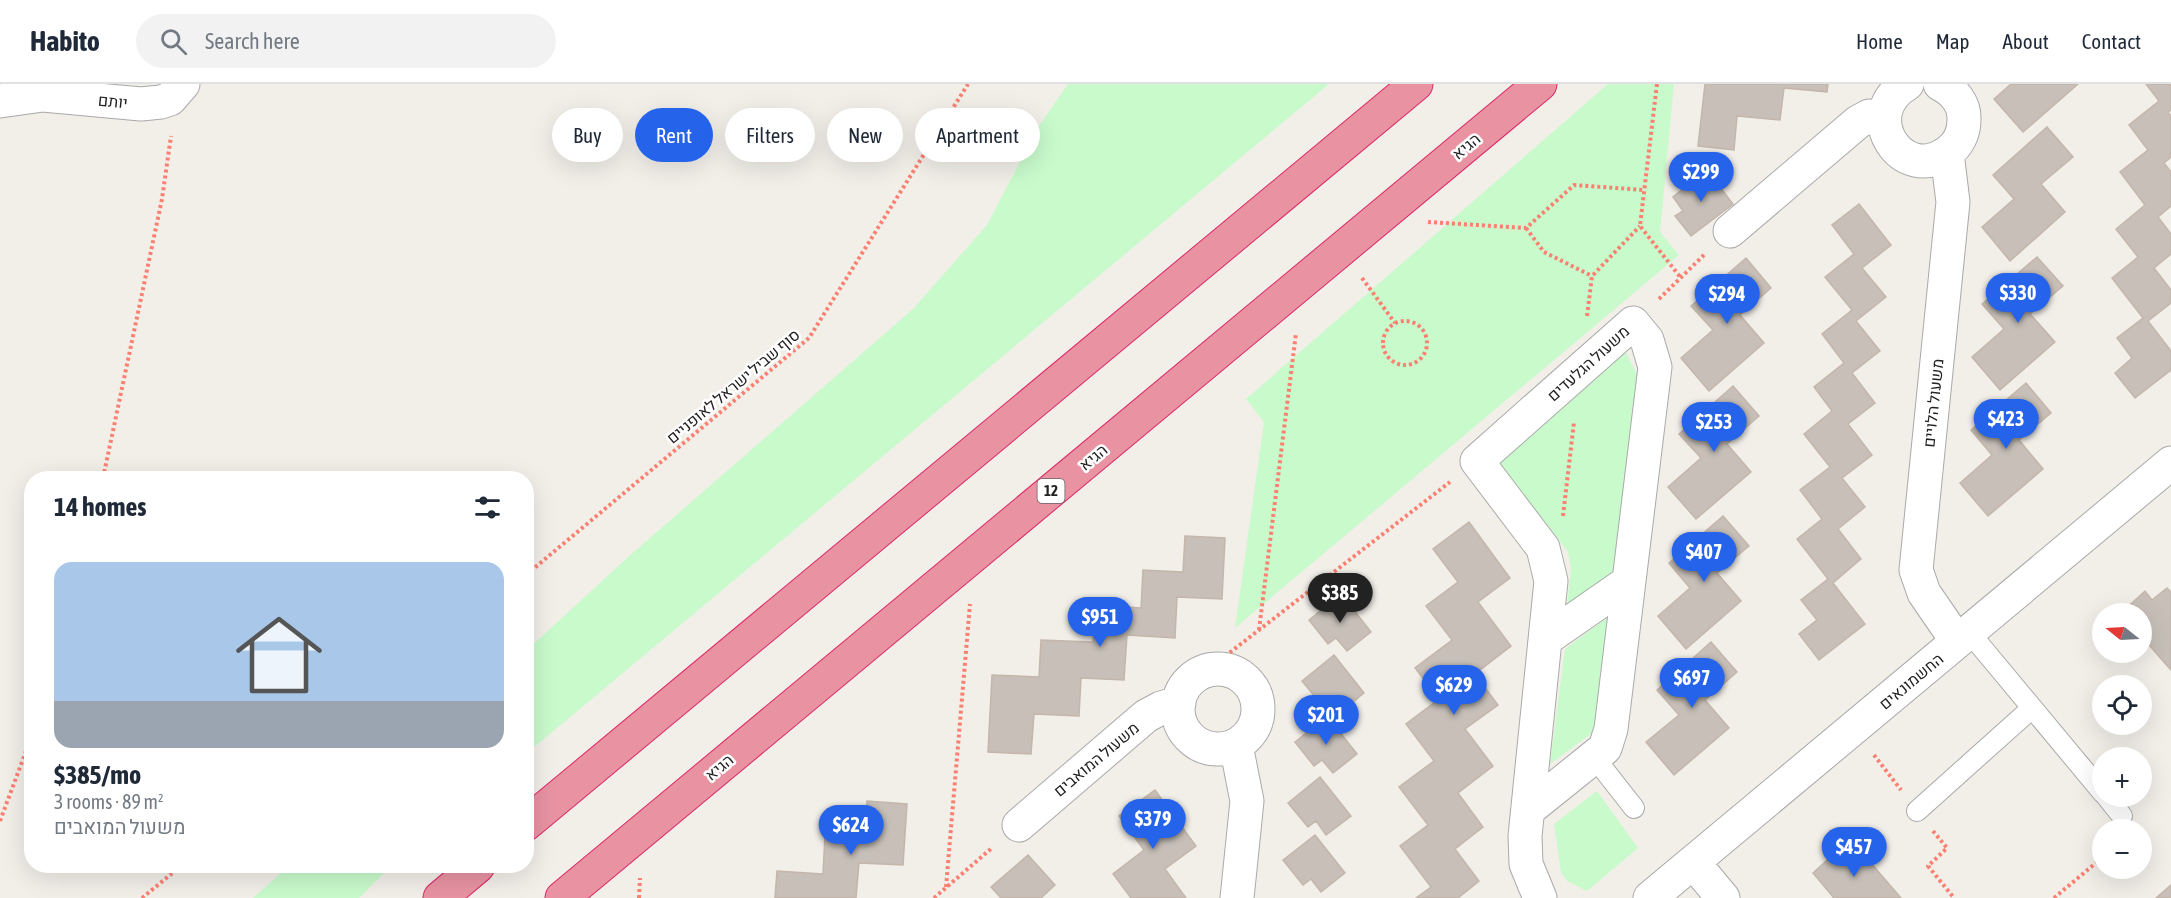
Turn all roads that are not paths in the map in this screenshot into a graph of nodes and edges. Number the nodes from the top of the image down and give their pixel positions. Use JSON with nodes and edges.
{"nodes":[{"id":1,"x":1416,"y":84,"type":"edge"},
{"id":2,"x":1540,"y":84,"type":"edge"},
{"id":3,"x":1907,"y":84,"type":"edge"},
{"id":4,"x":1940,"y":84,"type":"edge"},
{"id":5,"x":180,"y":89,"type":"edge"},
{"id":6,"x":0,"y":101,"type":"edge"},
{"id":7,"x":1884,"y":121,"type":"junction"},
{"id":8,"x":1947,"y":153,"type":"junction"},
{"id":9,"x":1730,"y":231,"type":"road end"},
{"id":10,"x":2171,"y":463,"type":"edge"},
{"id":11,"x":1628,"y":582,"type":"junction"},
{"id":12,"x":1963,"y":637,"type":"junction"},
{"id":13,"x":1546,"y":639,"type":"junction"},
{"id":14,"x":1179,"y":703,"type":"junction"},
{"id":15,"x":2032,"y":708,"type":"junction"},
{"id":16,"x":1236,"y":745,"type":"junction"},
{"id":17,"x":1594,"y":757,"type":"junction"},
{"id":18,"x":2092,"y":780,"type":"edge"},
{"id":19,"x":2114,"y":807,"type":"edge"},
{"id":20,"x":1634,"y":808,"type":"dead end"},
{"id":21,"x":1528,"y":810,"type":"junction"},
{"id":22,"x":1917,"y":811,"type":"dead end"},
{"id":23,"x":2122,"y":816,"type":"dead end"},
{"id":24,"x":534,"y":817,"type":"edge"},
{"id":25,"x":1018,"y":825,"type":"road end"},
{"id":26,"x":1693,"y":862,"type":"junction"},
{"id":27,"x":470,"y":873,"type":"edge"},
{"id":28,"x":440,"y":898,"type":"edge"},
{"id":29,"x":562,"y":898,"type":"edge"},
{"id":30,"x":1237,"y":898,"type":"edge"},
{"id":31,"x":1540,"y":898,"type":"edge"},
{"id":32,"x":1650,"y":898,"type":"edge"},
{"id":33,"x":1723,"y":898,"type":"edge"}],
"edges":[{"from":1,"to":24,"type":"highway"},
{"from":2,"to":29,"type":"highway","name":"הגיא","number":"12"},
{"from":3,"to":7,"type":"street"},
{"from":4,"to":8,"type":"street"},
{"from":5,"to":6,"type":"street","name":"יותם"},
{"from":7,"to":8,"type":"street"},
{"from":7,"to":9,"type":"street"},
{"from":8,"to":12,"type":"street","name":"משעול הלויים"},
{"from":10,"to":12,"type":"street","name":"החשמונאים"},
{"from":11,"to":13,"type":"street"},
{"from":11,"to":13,"type":"street","name":"משעול הגלעדים"},
{"from":11,"to":17,"type":"street","name":"משעול הגלעדים"},
{"from":12,"to":15,"type":"lane"},
{"from":12,"to":26,"type":"street","name":"החשמונאים"},
{"from":13,"to":21,"type":"street"},
{"from":14,"to":16,"type":"street"},
{"from":14,"to":16,"type":"street"},
{"from":14,"to":25,"type":"street","name":"משעול המואבים"},
{"from":15,"to":18,"type":"lane"},
{"from":15,"to":22,"type":"lane"},
{"from":16,"to":30,"type":"street"},
{"from":17,"to":20,"type":"lane"},
{"from":17,"to":21,"type":"street","name":"משעול הגלעדים"},
{"from":19,"to":23,"type":"lane"},
{"from":21,"to":31,"type":"street"},
{"from":26,"to":32,"type":"street","name":"החשמונאים"},
{"from":26,"to":33,"type":"street"},
{"from":27,"to":28,"type":"highway"}]}
